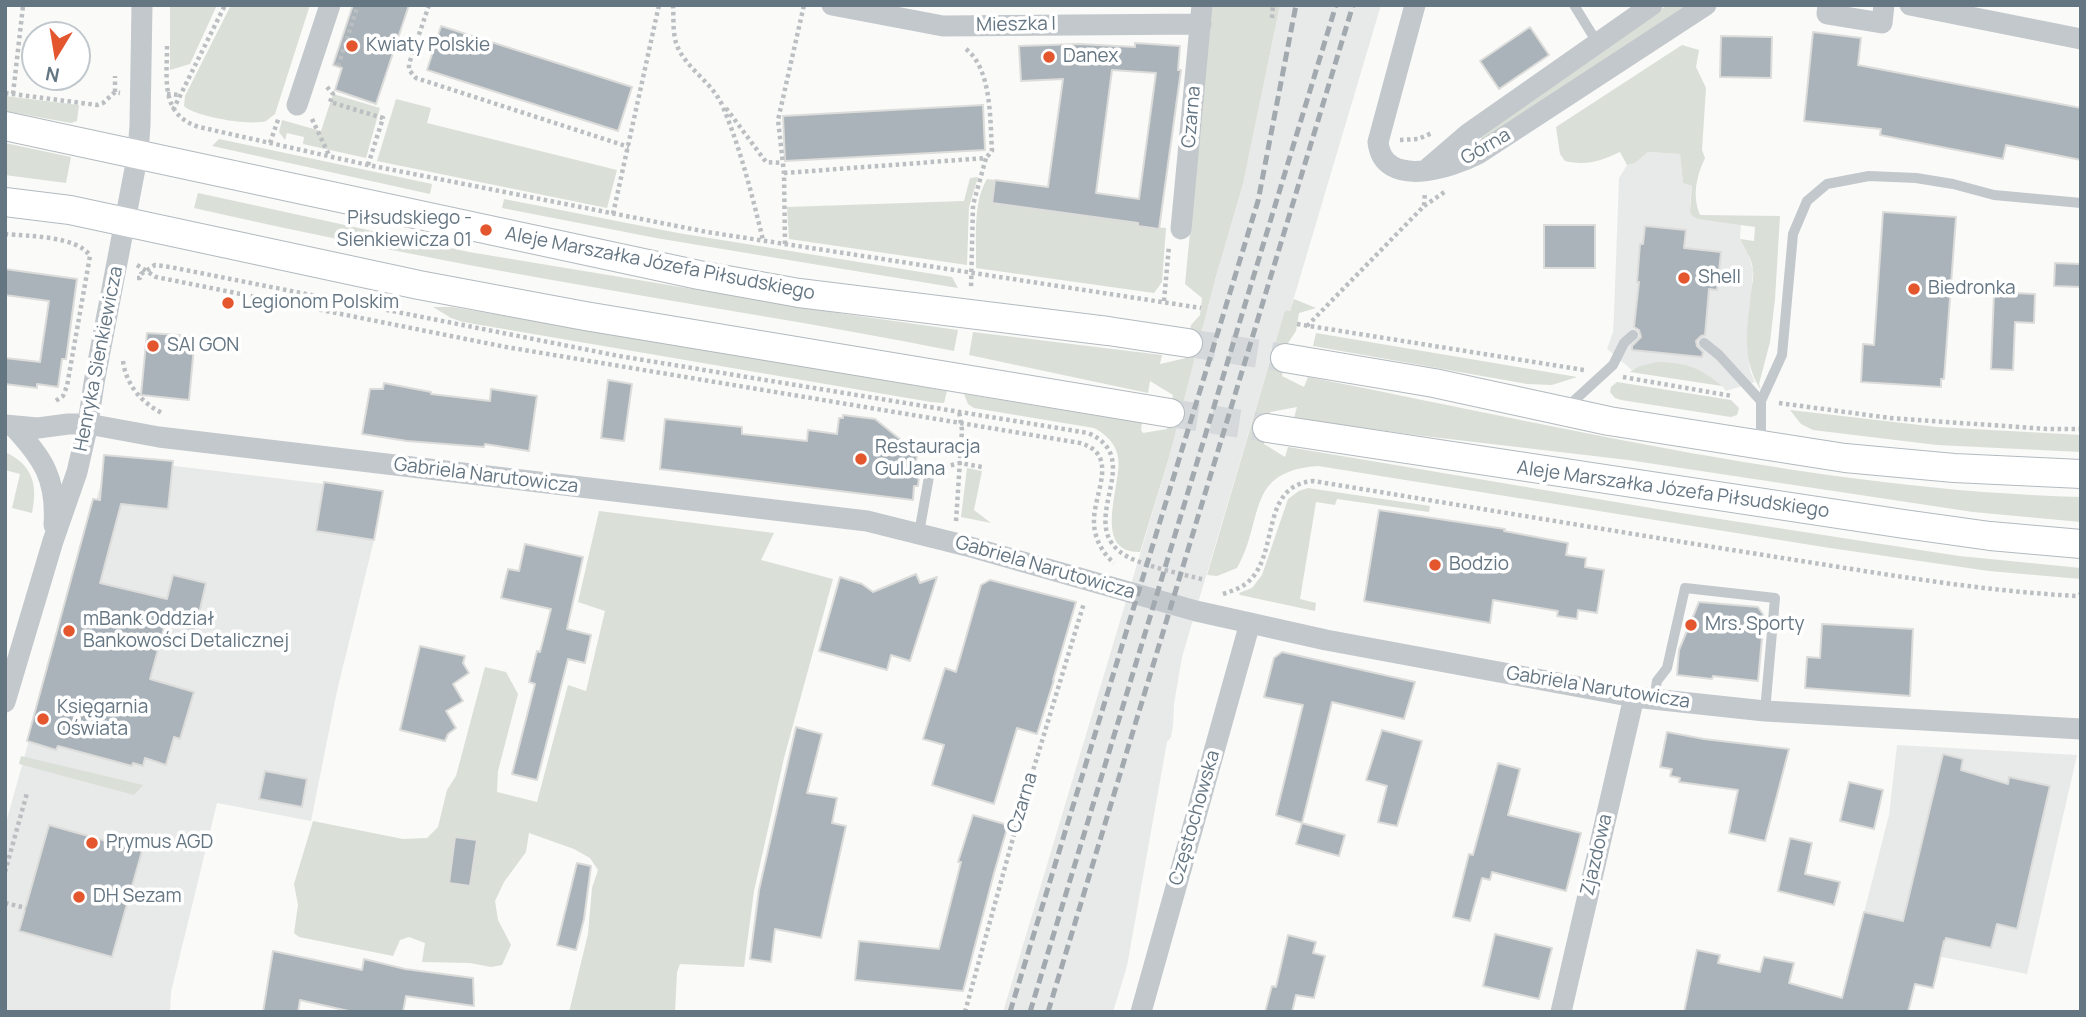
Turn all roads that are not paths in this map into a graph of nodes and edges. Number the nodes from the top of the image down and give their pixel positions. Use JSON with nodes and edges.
{"nodes":[{"id":1,"x":142,"y":5,"type":"edge"},
{"id":2,"x":330,"y":5,"type":"edge"},
{"id":3,"x":832,"y":5,"type":"edge"},
{"id":4,"x":1415,"y":5,"type":"edge"},
{"id":5,"x":1574,"y":5,"type":"edge"},
{"id":6,"x":1652,"y":5,"type":"edge"},
{"id":7,"x":1706,"y":5,"type":"edge"},
{"id":8,"x":1828,"y":5,"type":"edge"},
{"id":9,"x":1884,"y":5,"type":"edge"},
{"id":10,"x":1910,"y":5,"type":"edge"},
{"id":11,"x":1161,"y":14,"type":"edge"},
{"id":12,"x":1202,"y":15,"type":"edge"},
{"id":13,"x":2081,"y":39,"type":"edge"},
{"id":14,"x":1598,"y":44,"type":"junction"},
{"id":15,"x":297,"y":105,"type":"road end"},
{"id":16,"x":5,"y":126,"type":"edge"},
{"id":17,"x":138,"y":153,"type":"junction"},
{"id":18,"x":1426,"y":170,"type":"junction"},
{"id":19,"x":5,"y":202,"type":"edge"},
{"id":20,"x":2081,"y":203,"type":"edge"},
{"id":21,"x":125,"y":222,"type":"junction"},
{"id":22,"x":1181,"y":229,"type":"dead end"},
{"id":23,"x":1633,"y":335,"type":"dead end"},
{"id":24,"x":1188,"y":343,"type":"tunnel mouth"},
{"id":25,"x":1704,"y":343,"type":"dead end"},
{"id":26,"x":1285,"y":358,"type":"tunnel mouth"},
{"id":27,"x":1761,"y":401,"type":"junction"},
{"id":28,"x":1563,"y":411,"type":"junction"},
{"id":29,"x":1170,"y":413,"type":"tunnel mouth"},
{"id":30,"x":88,"y":424,"type":"junction"},
{"id":31,"x":9,"y":426,"type":"edge"},
{"id":32,"x":1266,"y":428,"type":"tunnel mouth"},
{"id":33,"x":1761,"y":444,"type":"junction"},
{"id":34,"x":930,"y":471,"type":"road end"},
{"id":35,"x":2081,"y":474,"type":"edge"},
{"id":36,"x":919,"y":533,"type":"junction"},
{"id":37,"x":52,"y":541,"type":"junction"},
{"id":38,"x":2081,"y":544,"type":"edge"},
{"id":39,"x":1250,"y":624,"type":"junction"},
{"id":40,"x":1644,"y":698,"type":"junction"},
{"id":41,"x":6,"y":699,"type":"edge"},
{"id":42,"x":1765,"y":710,"type":"junction"},
{"id":43,"x":2081,"y":729,"type":"edge"},
{"id":44,"x":1141,"y":1012,"type":"edge"},
{"id":45,"x":1561,"y":1012,"type":"edge"}],
"edges":[{"from":1,"to":17,"type":"street","name":"Henryka Sienkiewicza"},
{"from":2,"to":15,"type":"street"},
{"from":3,"to":11,"type":"street","name":"Mieszka I"},
{"from":4,"to":18,"type":"street"},
{"from":5,"to":14,"type":"lane"},
{"from":6,"to":14,"type":"street","name":"Górna"},
{"from":7,"to":18,"type":"street","name":"Górna"},
{"from":8,"to":9,"type":"street"},
{"from":10,"to":13,"type":"street"},
{"from":11,"to":12,"type":"street","name":"Mieszka I"},
{"from":12,"to":22,"type":"street","name":"Czarna"},
{"from":14,"to":18,"type":"street","name":"Górna"},
{"from":16,"to":17,"type":"main road","name":"Aleje Marszałka Józefa Piłsudskiego"},
{"from":17,"to":21,"type":"street","name":"Henryka Sienkiewicza"},
{"from":17,"to":24,"type":"main road","name":"Aleje Marszałka Józefa Piłsudskiego"},
{"from":19,"to":21,"type":"main road"},
{"from":20,"to":27,"type":"lane"},
{"from":21,"to":29,"type":"main road"},
{"from":21,"to":30,"type":"street","name":"Henryka Sienkiewicza"},
{"from":23,"to":28,"type":"lane"},
{"from":25,"to":27,"type":"lane"},
{"from":26,"to":28,"type":"main road"},
{"from":27,"to":33,"type":"lane"},
{"from":28,"to":33,"type":"main road"},
{"from":30,"to":31,"type":"street","name":"Gabriela Narutowicza"},
{"from":30,"to":36,"type":"street","name":"Gabriela Narutowicza"},
{"from":30,"to":37,"type":"street","name":"Henryka Sienkiewicza"},
{"from":31,"to":37,"type":"street"},
{"from":32,"to":38,"type":"main road","name":"Aleje Marszałka Józefa Piłsudskiego"},
{"from":33,"to":35,"type":"main road"},
{"from":34,"to":36,"type":"lane"},
{"from":36,"to":39,"type":"street","name":"Gabriela Narutowicza"},
{"from":37,"to":41,"type":"street","name":"Henryka Sienkiewicza"},
{"from":39,"to":40,"type":"street","name":"Gabriela Narutowicza"},
{"from":39,"to":44,"type":"street","name":"Częstochowska"},
{"from":40,"to":42,"type":"street","name":"Gabriela Narutowicza"},
{"from":40,"to":42,"type":"lane"},
{"from":40,"to":45,"type":"street","name":"Zjazdowa"},
{"from":42,"to":43,"type":"street","name":"Gabriela Narutowicza"}]}
